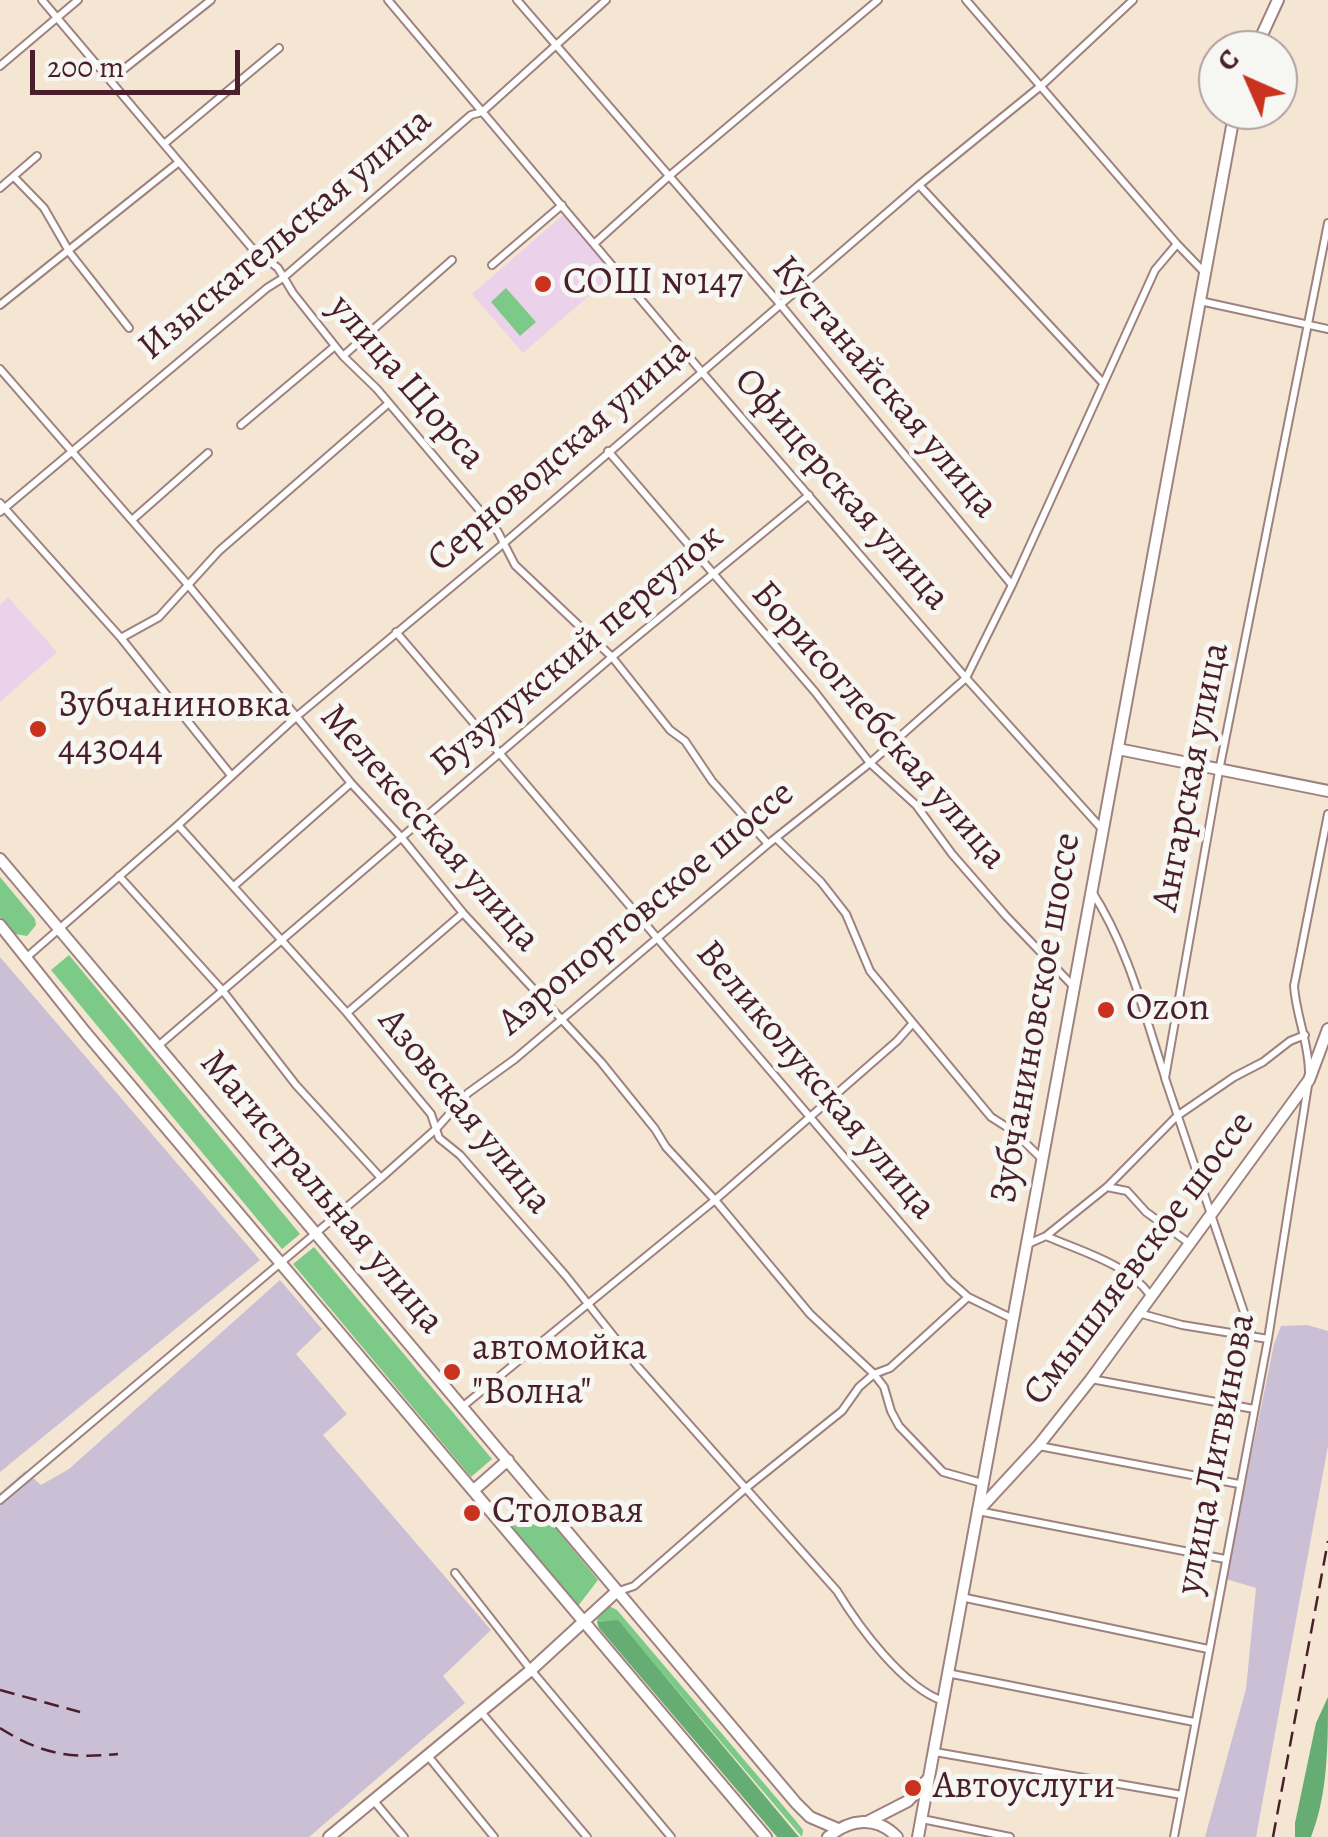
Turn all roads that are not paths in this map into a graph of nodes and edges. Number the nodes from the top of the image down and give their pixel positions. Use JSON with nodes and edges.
{"nodes":[{"id":1,"x":42,"y":0,"type":"edge"},
{"id":2,"x":78,"y":0,"type":"edge"},
{"id":3,"x":211,"y":0,"type":"edge"},
{"id":4,"x":388,"y":0,"type":"edge"},
{"id":5,"x":517,"y":0,"type":"edge"},
{"id":6,"x":606,"y":0,"type":"edge"},
{"id":7,"x":878,"y":0,"type":"edge"},
{"id":8,"x":966,"y":0,"type":"edge"},
{"id":9,"x":1133,"y":0,"type":"edge"},
{"id":10,"x":1278,"y":0,"type":"edge"},
{"id":11,"x":55,"y":18,"type":"junction"},
{"id":12,"x":1265,"y":30,"type":"edge"},
{"id":13,"x":554,"y":44,"type":"junction"},
{"id":14,"x":279,"y":48,"type":"dead end"},
{"id":15,"x":0,"y":66,"type":"edge"},
{"id":16,"x":110,"y":80,"type":"junction"},
{"id":17,"x":1042,"y":84,"type":"junction"},
{"id":18,"x":482,"y":112,"type":"junction"},
{"id":19,"x":1231,"y":130,"type":"edge"},
{"id":20,"x":164,"y":144,"type":"junction"},
{"id":21,"x":38,"y":156,"type":"dead end"},
{"id":22,"x":180,"y":162,"type":"junction"},
{"id":23,"x":14,"y":177,"type":"junction"},
{"id":24,"x":668,"y":177,"type":"junction"},
{"id":25,"x":920,"y":185,"type":"junction"},
{"id":26,"x":0,"y":188,"type":"edge"},
{"id":27,"x":562,"y":205,"type":"junction"},
{"id":28,"x":1328,"y":222,"type":"edge"},
{"id":29,"x":595,"y":243,"type":"junction"},
{"id":30,"x":1176,"y":244,"type":"junction"},
{"id":31,"x":70,"y":253,"type":"junction"},
{"id":32,"x":452,"y":260,"type":"dead end"},
{"id":33,"x":492,"y":265,"type":"dead end"},
{"id":34,"x":1204,"y":272,"type":"junction"},
{"id":35,"x":283,"y":278,"type":"junction"},
{"id":36,"x":1200,"y":301,"type":"junction"},
{"id":37,"x":780,"y":304,"type":"junction"},
{"id":38,"x":0,"y":306,"type":"edge"},
{"id":39,"x":1308,"y":326,"type":"junction"},
{"id":40,"x":129,"y":328,"type":"dead end"},
{"id":41,"x":1328,"y":328,"type":"edge"},
{"id":42,"x":336,"y":346,"type":"junction"},
{"id":43,"x":343,"y":356,"type":"junction"},
{"id":44,"x":0,"y":370,"type":"edge"},
{"id":45,"x":701,"y":370,"type":"junction"},
{"id":46,"x":1102,"y":382,"type":"junction"},
{"id":47,"x":388,"y":403,"type":"junction"},
{"id":48,"x":241,"y":425,"type":"dead end"},
{"id":49,"x":608,"y":451,"type":"junction"},
{"id":50,"x":70,"y":454,"type":"junction"},
{"id":51,"x":208,"y":454,"type":"dead end"},
{"id":52,"x":808,"y":494,"type":"junction"},
{"id":53,"x":2,"y":508,"type":"edge"},
{"id":54,"x":132,"y":520,"type":"junction"},
{"id":55,"x":503,"y":544,"type":"junction"},
{"id":56,"x":710,"y":574,"type":"junction"},
{"id":57,"x":1012,"y":585,"type":"junction"},
{"id":58,"x":189,"y":586,"type":"junction"},
{"id":59,"x":396,"y":632,"type":"junction"},
{"id":60,"x":121,"y":638,"type":"junction"},
{"id":61,"x":612,"y":656,"type":"junction"},
{"id":62,"x":966,"y":678,"type":"junction"},
{"id":63,"x":296,"y":716,"type":"junction"},
{"id":64,"x":1118,"y":749,"type":"junction"},
{"id":65,"x":500,"y":752,"type":"junction"},
{"id":66,"x":870,"y":763,"type":"junction"},
{"id":67,"x":1220,"y":771,"type":"junction"},
{"id":68,"x":230,"y":774,"type":"junction"},
{"id":69,"x":351,"y":784,"type":"junction"},
{"id":70,"x":1328,"y":791,"type":"edge"},
{"id":71,"x":1328,"y":814,"type":"edge"},
{"id":72,"x":178,"y":825,"type":"junction"},
{"id":73,"x":1102,"y":829,"type":"junction"},
{"id":74,"x":401,"y":837,"type":"junction"},
{"id":75,"x":777,"y":839,"type":"junction"},
{"id":76,"x":768,"y":844,"type":"junction"},
{"id":77,"x":0,"y":859,"type":"edge"},
{"id":78,"x":120,"y":876,"type":"junction"},
{"id":79,"x":234,"y":886,"type":"junction"},
{"id":80,"x":1091,"y":890,"type":"junction"},
{"id":81,"x":463,"y":913,"type":"junction"},
{"id":82,"x":0,"y":925,"type":"edge"},
{"id":83,"x":59,"y":929,"type":"junction"},
{"id":84,"x":658,"y":938,"type":"junction"},
{"id":85,"x":282,"y":940,"type":"junction"},
{"id":86,"x":26,"y":958,"type":"junction"},
{"id":87,"x":1074,"y":987,"type":"junction"},
{"id":88,"x":222,"y":991,"type":"junction"},
{"id":89,"x":346,"y":1013,"type":"junction"},
{"id":90,"x":562,"y":1020,"type":"junction"},
{"id":91,"x":913,"y":1023,"type":"junction"},
{"id":92,"x":1328,"y":1029,"type":"edge"},
{"id":93,"x":1304,"y":1035,"type":"junction"},
{"id":94,"x":158,"y":1046,"type":"junction"},
{"id":95,"x":1165,"y":1078,"type":"junction"},
{"id":96,"x":1309,"y":1080,"type":"junction"},
{"id":97,"x":811,"y":1116,"type":"junction"},
{"id":98,"x":1177,"y":1116,"type":"junction"},
{"id":99,"x":437,"y":1128,"type":"junction"},
{"id":100,"x":1042,"y":1159,"type":"junction"},
{"id":101,"x":382,"y":1178,"type":"junction"},
{"id":102,"x":1107,"y":1187,"type":"junction"},
{"id":103,"x":715,"y":1200,"type":"junction"},
{"id":104,"x":1210,"y":1216,"type":"junction"},
{"id":105,"x":315,"y":1232,"type":"junction"},
{"id":106,"x":1046,"y":1236,"type":"junction"},
{"id":107,"x":1190,"y":1243,"type":"junction"},
{"id":108,"x":1026,"y":1245,"type":"junction"},
{"id":109,"x":281,"y":1262,"type":"junction"},
{"id":110,"x":1150,"y":1295,"type":"junction"},
{"id":111,"x":968,"y":1297,"type":"junction"},
{"id":112,"x":588,"y":1306,"type":"junction"},
{"id":113,"x":1138,"y":1313,"type":"junction"},
{"id":114,"x":1012,"y":1320,"type":"junction"},
{"id":115,"x":1251,"y":1334,"type":"junction"},
{"id":116,"x":1268,"y":1338,"type":"junction"},
{"id":117,"x":874,"y":1374,"type":"junction"},
{"id":118,"x":1091,"y":1379,"type":"junction"},
{"id":119,"x":462,"y":1407,"type":"junction"},
{"id":120,"x":1254,"y":1409,"type":"junction"},
{"id":121,"x":1038,"y":1446,"type":"junction"},
{"id":122,"x":508,"y":1460,"type":"junction"},
{"id":123,"x":983,"y":1483,"type":"junction"},
{"id":124,"x":1239,"y":1484,"type":"junction"},
{"id":125,"x":746,"y":1488,"type":"junction"},
{"id":126,"x":474,"y":1490,"type":"junction"},
{"id":127,"x":0,"y":1500,"type":"edge"},
{"id":128,"x":978,"y":1511,"type":"junction"},
{"id":129,"x":1225,"y":1559,"type":"junction"},
{"id":130,"x":455,"y":1573,"type":"dead end"},
{"id":131,"x":616,"y":1592,"type":"junction"},
{"id":132,"x":961,"y":1597,"type":"junction"},
{"id":133,"x":585,"y":1624,"type":"junction"},
{"id":134,"x":1208,"y":1649,"type":"junction"},
{"id":135,"x":532,"y":1670,"type":"junction"},
{"id":136,"x":948,"y":1673,"type":"junction"},
{"id":137,"x":942,"y":1701,"type":"junction"},
{"id":138,"x":480,"y":1712,"type":"junction"},
{"id":139,"x":1194,"y":1722,"type":"junction"},
{"id":140,"x":934,"y":1752,"type":"junction"},
{"id":141,"x":428,"y":1756,"type":"junction"},
{"id":142,"x":931,"y":1776,"type":"junction"},
{"id":143,"x":1182,"y":1795,"type":"junction"},
{"id":144,"x":374,"y":1801,"type":"junction"},
{"id":145,"x":922,"y":1819,"type":"junction"},
{"id":146,"x":869,"y":1821,"type":"junction"},
{"id":147,"x":833,"y":1833,"type":"edge"},
{"id":148,"x":329,"y":1837,"type":"edge"},
{"id":149,"x":404,"y":1837,"type":"edge"},
{"id":150,"x":494,"y":1837,"type":"edge"},
{"id":151,"x":587,"y":1837,"type":"edge"},
{"id":152,"x":671,"y":1837,"type":"edge"},
{"id":153,"x":766,"y":1837,"type":"edge"},
{"id":154,"x":898,"y":1837,"type":"edge"},
{"id":155,"x":918,"y":1837,"type":"edge"},
{"id":156,"x":1010,"y":1837,"type":"edge"},
{"id":157,"x":1174,"y":1837,"type":"edge"}],
"edges":[{"from":1,"to":11,"type":"street","name":"улица Щорса"},
{"from":2,"to":11,"type":"street"},
{"from":3,"to":16,"type":"street"},
{"from":4,"to":18,"type":"street","name":"Офицерская улица"},
{"from":5,"to":13,"type":"street","name":"Кустанайская улица"},
{"from":6,"to":13,"type":"street","name":"Изыскательская улица"},
{"from":7,"to":24,"type":"street"},
{"from":8,"to":17,"type":"street"},
{"from":9,"to":17,"type":"street","name":"Серноводская улица"},
{"from":10,"to":12,"type":"main road"},
{"from":11,"to":15,"type":"street"},
{"from":11,"to":16,"type":"street","name":"улица Щорса"},
{"from":13,"to":18,"type":"street","name":"Изыскательская улица"},
{"from":13,"to":24,"type":"street","name":"Кустанайская улица"},
{"from":14,"to":20,"type":"street"},
{"from":16,"to":20,"type":"street","name":"улица Щорса"},
{"from":17,"to":25,"type":"street","name":"Серноводская улица"},
{"from":17,"to":30,"type":"street"},
{"from":18,"to":27,"type":"street","name":"Офицерская улица"},
{"from":18,"to":35,"type":"street","name":"Изыскательская улица"},
{"from":19,"to":34,"type":"main road"},
{"from":20,"to":22,"type":"street","name":"улица Щорса"},
{"from":21,"to":23,"type":"street"},
{"from":22,"to":31,"type":"street"},
{"from":22,"to":35,"type":"street","name":"улица Щорса"},
{"from":23,"to":26,"type":"street"},
{"from":23,"to":31,"type":"street"},
{"from":24,"to":29,"type":"street"},
{"from":24,"to":37,"type":"street","name":"Кустанайская улица"},
{"from":25,"to":37,"type":"street","name":"Серноводская улица"},
{"from":25,"to":46,"type":"street"},
{"from":27,"to":29,"type":"street","name":"Офицерская улица"},
{"from":27,"to":33,"type":"street"},
{"from":28,"to":39,"type":"street","name":"Ангарская улица"},
{"from":29,"to":45,"type":"street","name":"Офицерская улица"},
{"from":30,"to":34,"type":"street"},
{"from":30,"to":46,"type":"street","name":"Аэропортовское шоссе"},
{"from":31,"to":38,"type":"street"},
{"from":31,"to":40,"type":"street"},
{"from":32,"to":43,"type":"street"},
{"from":34,"to":36,"type":"main road","name":"Зубчаниновское шоссе"},
{"from":35,"to":42,"type":"street","name":"улица Щорса"},
{"from":35,"to":50,"type":"street","name":"Изыскательская улица"},
{"from":36,"to":39,"type":"street"},
{"from":36,"to":64,"type":"main road","name":"Зубчаниновское шоссе"},
{"from":37,"to":45,"type":"street","name":"Серноводская улица"},
{"from":37,"to":57,"type":"street","name":"Кустанайская улица"},
{"from":39,"to":41,"type":"street"},
{"from":39,"to":67,"type":"street","name":"Ангарская улица"},
{"from":42,"to":43,"type":"street","name":"улица Щорса"},
{"from":42,"to":48,"type":"street"},
{"from":43,"to":47,"type":"street","name":"улица Щорса"},
{"from":44,"to":50,"type":"street","name":"Мелекесская улица"},
{"from":45,"to":49,"type":"street","name":"Серноводская улица"},
{"from":45,"to":52,"type":"street","name":"Офицерская улица"},
{"from":46,"to":57,"type":"street","name":"Аэропортовское шоссе"},
{"from":47,"to":55,"type":"street","name":"улица Щорса"},
{"from":47,"to":58,"type":"street"},
{"from":49,"to":55,"type":"street","name":"Серноводская улица"},
{"from":49,"to":56,"type":"street","name":"Борисоглебская улица"},
{"from":50,"to":53,"type":"street","name":"Изыскательская улица"},
{"from":50,"to":54,"type":"street","name":"Мелекесская улица"},
{"from":51,"to":54,"type":"street"},
{"from":52,"to":56,"type":"street","name":"Бузулукский переулок"},
{"from":52,"to":62,"type":"street","name":"Офицерская улица"},
{"from":53,"to":60,"type":"street"},
{"from":54,"to":58,"type":"street","name":"Мелекесская улица"},
{"from":55,"to":59,"type":"street","name":"Серноводская улица"},
{"from":55,"to":61,"type":"street","name":"улица Щорса"},
{"from":56,"to":61,"type":"street","name":"Бузулукский переулок"},
{"from":56,"to":66,"type":"street","name":"Борисоглебская улица"},
{"from":57,"to":62,"type":"street","name":"Аэропортовское шоссе"},
{"from":58,"to":60,"type":"street"},
{"from":58,"to":63,"type":"street","name":"Мелекесская улица"},
{"from":59,"to":63,"type":"street","name":"Серноводская улица"},
{"from":59,"to":65,"type":"street","name":"Великолукская улица"},
{"from":60,"to":68,"type":"street"},
{"from":61,"to":65,"type":"street","name":"Бузулукский переулок"},
{"from":61,"to":76,"type":"street","name":"улица Щорса"},
{"from":62,"to":66,"type":"street","name":"Аэропортовское шоссе"},
{"from":62,"to":73,"type":"street","name":"Офицерская улица"},
{"from":63,"to":68,"type":"street","name":"Серноводская улица"},
{"from":63,"to":69,"type":"street","name":"Мелекесская улица"},
{"from":64,"to":67,"type":"main road"},
{"from":64,"to":73,"type":"main road","name":"Зубчаниновское шоссе"},
{"from":65,"to":74,"type":"street","name":"Бузулукский переулок"},
{"from":65,"to":84,"type":"street","name":"Великолукская улица"},
{"from":66,"to":75,"type":"street","name":"Аэропортовское шоссе"},
{"from":66,"to":87,"type":"street","name":"Борисоглебская улица"},
{"from":67,"to":70,"type":"main road"},
{"from":67,"to":95,"type":"street","name":"Ангарская улица"},
{"from":68,"to":72,"type":"street","name":"Серноводская улица"},
{"from":69,"to":74,"type":"street","name":"Мелекесская улица"},
{"from":69,"to":79,"type":"street"},
{"from":71,"to":93,"type":"street","name":"улица Литвинова"},
{"from":72,"to":78,"type":"street","name":"Серноводская улица"},
{"from":72,"to":79,"type":"street","name":"Азовская улица"},
{"from":73,"to":80,"type":"main road","name":"Зубчаниновское шоссе"},
{"from":74,"to":81,"type":"street","name":"Мелекесская улица"},
{"from":74,"to":85,"type":"street","name":"Бузулукский переулок"},
{"from":75,"to":76,"type":"street","name":"Аэропортовское шоссе"},
{"from":75,"to":91,"type":"street"},
{"from":76,"to":84,"type":"street","name":"Аэропортовское шоссе"},
{"from":77,"to":83,"type":"main road","name":"Магистральная улица"},
{"from":78,"to":83,"type":"street","name":"Серноводская улица"},
{"from":78,"to":88,"type":"street"},
{"from":79,"to":85,"type":"street","name":"Азовская улица"},
{"from":80,"to":87,"type":"main road","name":"Зубчаниновское шоссе"},
{"from":80,"to":95,"type":"street"},
{"from":81,"to":89,"type":"street"},
{"from":81,"to":90,"type":"street","name":"Мелекесская улица"},
{"from":82,"to":86,"type":"main road","name":"Магистральная улица"},
{"from":83,"to":86,"type":"street","name":"Серноводская улица"},
{"from":83,"to":94,"type":"main road","name":"Магистральная улица"},
{"from":84,"to":90,"type":"street","name":"Аэропортовское шоссе"},
{"from":84,"to":97,"type":"street","name":"Великолукская улица"},
{"from":85,"to":88,"type":"street","name":"Бузулукский переулок"},
{"from":85,"to":89,"type":"street","name":"Азовская улица"},
{"from":86,"to":109,"type":"main road","name":"Магистральная улица"},
{"from":87,"to":100,"type":"main road","name":"Зубчаниновское шоссе"},
{"from":88,"to":94,"type":"street","name":"Бузулукский переулок"},
{"from":88,"to":101,"type":"street"},
{"from":89,"to":99,"type":"street","name":"Азовская улица"},
{"from":90,"to":99,"type":"street","name":"Аэропортовское шоссе"},
{"from":90,"to":103,"type":"street","name":"Мелекесская улица"},
{"from":91,"to":97,"type":"street"},
{"from":91,"to":100,"type":"street"},
{"from":92,"to":96,"type":"main road","name":"Смышляевское шоссе"},
{"from":93,"to":96,"type":"street","name":"улица Литвинова"},
{"from":93,"to":98,"type":"street"},
{"from":94,"to":105,"type":"main road","name":"Магистральная улица"},
{"from":95,"to":98,"type":"street","name":"Ангарская улица"},
{"from":96,"to":104,"type":"main road","name":"Смышляевское шоссе"},
{"from":96,"to":116,"type":"street","name":"улица Литвинова"},
{"from":97,"to":103,"type":"street"},
{"from":97,"to":111,"type":"street","name":"Великолукская улица"},
{"from":98,"to":102,"type":"street"},
{"from":98,"to":104,"type":"street","name":"Ангарская улица"},
{"from":99,"to":101,"type":"street","name":"Аэропортовское шоссе"},
{"from":99,"to":112,"type":"street","name":"Азовская улица"},
{"from":100,"to":108,"type":"main road","name":"Зубчаниновское шоссе"},
{"from":101,"to":105,"type":"street","name":"Аэропортовское шоссе"},
{"from":102,"to":106,"type":"street"},
{"from":102,"to":107,"type":"street"},
{"from":103,"to":112,"type":"street"},
{"from":103,"to":117,"type":"street","name":"Мелекесская улица"},
{"from":104,"to":107,"type":"main road","name":"Смышляевское шоссе"},
{"from":104,"to":115,"type":"street","name":"Ангарская улица"},
{"from":105,"to":109,"type":"street","name":"Аэропортовское шоссе"},
{"from":105,"to":119,"type":"main road","name":"Магистральная улица"},
{"from":106,"to":108,"type":"street"},
{"from":106,"to":110,"type":"street"},
{"from":107,"to":110,"type":"main road","name":"Смышляевское шоссе"},
{"from":108,"to":114,"type":"main road","name":"Зубчаниновское шоссе"},
{"from":109,"to":126,"type":"main road","name":"Магистральная улица"},
{"from":109,"to":127,"type":"street","name":"Аэропортовское шоссе"},
{"from":110,"to":113,"type":"main road","name":"Смышляевское шоссе"},
{"from":111,"to":114,"type":"street","name":"Великолукская улица"},
{"from":111,"to":117,"type":"street"},
{"from":112,"to":119,"type":"street"},
{"from":112,"to":125,"type":"street","name":"Азовская улица"},
{"from":113,"to":115,"type":"street"},
{"from":113,"to":118,"type":"main road","name":"Смышляевское шоссе"},
{"from":114,"to":123,"type":"main road","name":"Зубчаниновское шоссе"},
{"from":115,"to":116,"type":"street"},
{"from":116,"to":120,"type":"street","name":"улица Литвинова"},
{"from":117,"to":123,"type":"street","name":"Мелекесская улица"},
{"from":117,"to":125,"type":"street"},
{"from":118,"to":120,"type":"street"},
{"from":118,"to":121,"type":"main road","name":"Смышляевское шоссе"},
{"from":119,"to":122,"type":"main road","name":"Магистральная улица"},
{"from":120,"to":124,"type":"street","name":"улица Литвинова"},
{"from":121,"to":124,"type":"street"},
{"from":121,"to":128,"type":"main road","name":"Смышляевское шоссе"},
{"from":122,"to":126,"type":"main road"},
{"from":122,"to":131,"type":"main road","name":"Магистральная улица"},
{"from":123,"to":128,"type":"main road","name":"Зубчаниновское шоссе"},
{"from":124,"to":129,"type":"street","name":"улица Литвинова"},
{"from":125,"to":131,"type":"street"},
{"from":125,"to":137,"type":"street","name":"Азовская улица"},
{"from":126,"to":133,"type":"main road","name":"Магистральная улица"},
{"from":128,"to":129,"type":"street"},
{"from":128,"to":132,"type":"main road","name":"Зубчаниновское шоссе"},
{"from":129,"to":134,"type":"street","name":"улица Литвинова"},
{"from":130,"to":135,"type":"street"},
{"from":131,"to":133,"type":"main road"},
{"from":131,"to":147,"type":"main road","name":"Магистральная улица"},
{"from":132,"to":134,"type":"street"},
{"from":132,"to":136,"type":"main road","name":"Зубчаниновское шоссе"},
{"from":133,"to":135,"type":"main road"},
{"from":133,"to":153,"type":"main road","name":"Магистральная улица"},
{"from":134,"to":139,"type":"street","name":"улица Литвинова"},
{"from":135,"to":138,"type":"main road"},
{"from":135,"to":152,"type":"street"},
{"from":136,"to":137,"type":"main road","name":"Зубчаниновское шоссе"},
{"from":136,"to":139,"type":"street"},
{"from":137,"to":140,"type":"main road","name":"Зубчаниновское шоссе"},
{"from":138,"to":141,"type":"main road"},
{"from":138,"to":151,"type":"street"},
{"from":139,"to":143,"type":"street","name":"улица Литвинова"},
{"from":140,"to":142,"type":"main road","name":"Зубчаниновское шоссе"},
{"from":140,"to":143,"type":"street"},
{"from":141,"to":144,"type":"main road"},
{"from":141,"to":150,"type":"street"},
{"from":142,"to":145,"type":"main road","name":"Зубчаниновское шоссе"},
{"from":142,"to":146,"type":"main road"},
{"from":143,"to":157,"type":"street","name":"улица Литвинова"},
{"from":144,"to":148,"type":"main road"},
{"from":144,"to":149,"type":"street"},
{"from":145,"to":155,"type":"main road","name":"Зубчаниновское шоссе"},
{"from":145,"to":156,"type":"street"},
{"from":146,"to":147,"type":"main road"},
{"from":146,"to":154,"type":"main road"}]}
